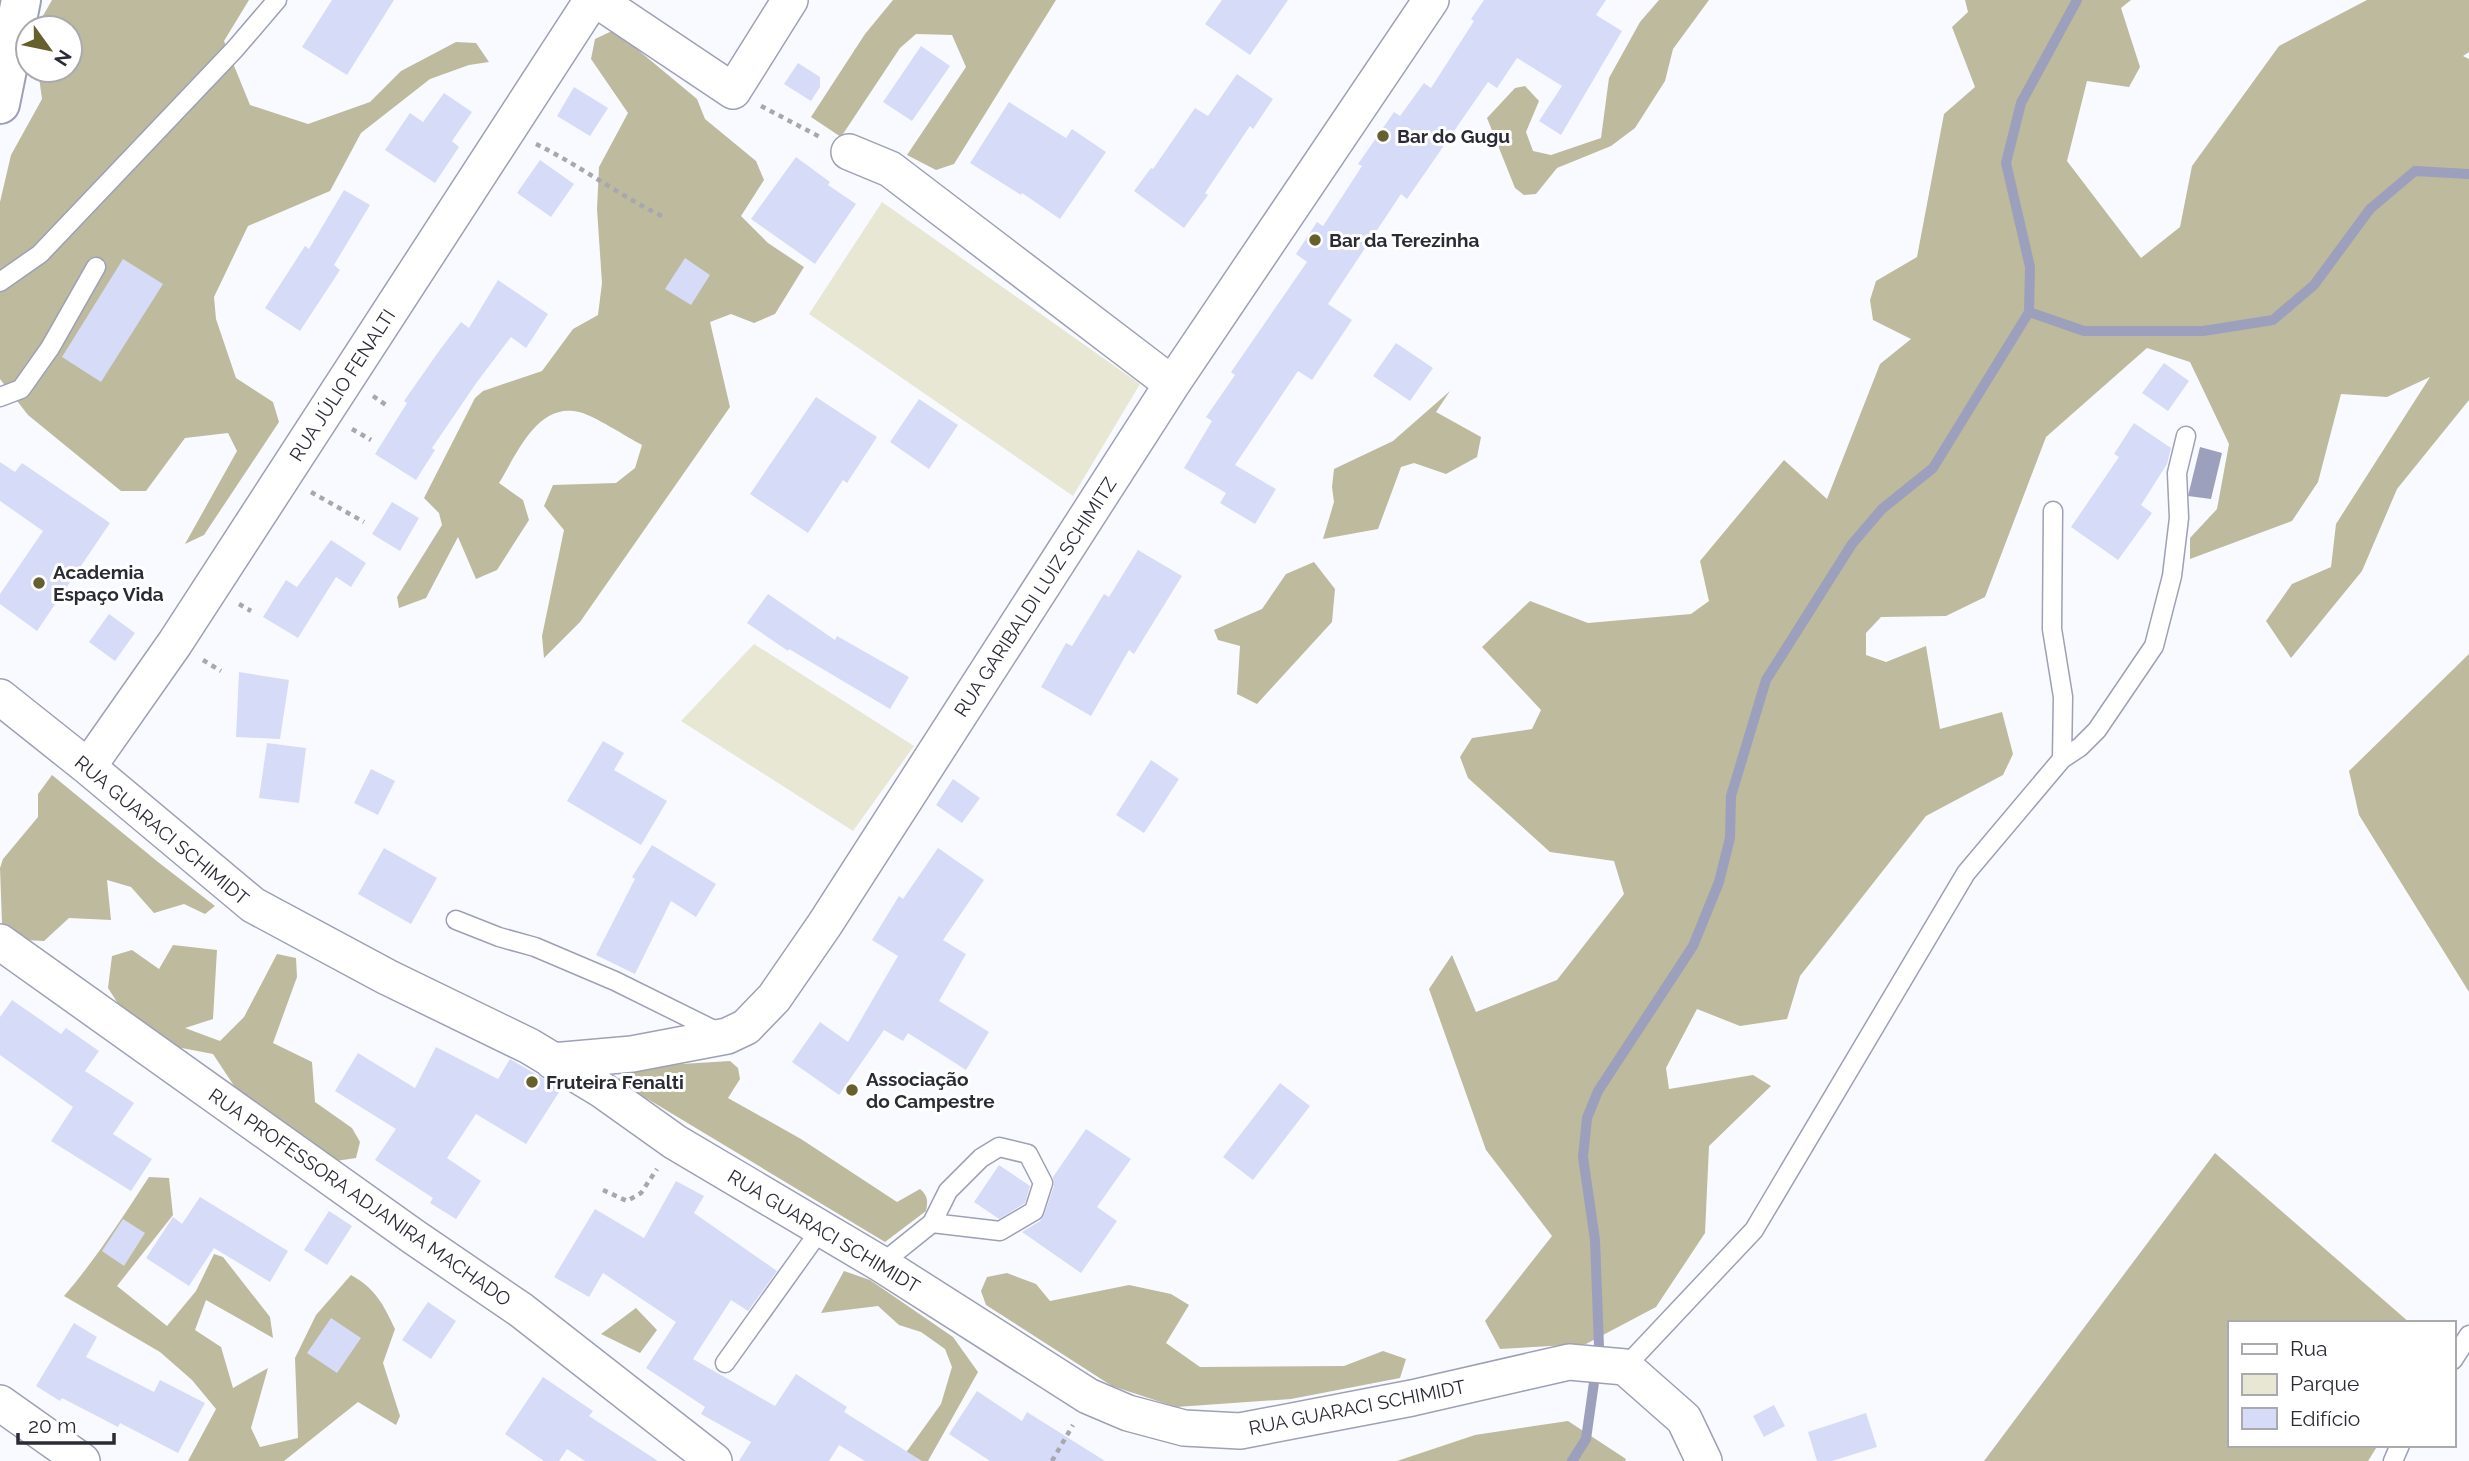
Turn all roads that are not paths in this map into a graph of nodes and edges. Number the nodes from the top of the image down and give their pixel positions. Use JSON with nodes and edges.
{"nodes":[{"id":1,"x":21,"y":0,"type":"edge"},
{"id":2,"x":277,"y":0,"type":"edge"},
{"id":3,"x":594,"y":0,"type":"edge"},
{"id":4,"x":790,"y":0,"type":"edge"},
{"id":5,"x":1430,"y":0,"type":"edge"},
{"id":6,"x":0,"y":104,"type":"edge"},
{"id":7,"x":849,"y":152,"type":"road end"},
{"id":8,"x":96,"y":267,"type":"dead end"},
{"id":9,"x":0,"y":282,"type":"edge"},
{"id":10,"x":1172,"y":384,"type":"junction"},
{"id":11,"x":0,"y":397,"type":"edge"},
{"id":12,"x":2186,"y":436,"type":"dead end"},
{"id":13,"x":2053,"y":511,"type":"dead end"},
{"id":14,"x":0,"y":698,"type":"edge"},
{"id":15,"x":2063,"y":759,"type":"junction"},
{"id":16,"x":88,"y":767,"type":"junction"},
{"id":17,"x":456,"y":920,"type":"dead end"},
{"id":18,"x":0,"y":942,"type":"edge"},
{"id":19,"x":727,"y":1036,"type":"junction"},
{"id":20,"x":552,"y":1061,"type":"junction"},
{"id":21,"x":932,"y":1223,"type":"junction"},
{"id":22,"x":821,"y":1229,"type":"junction"},
{"id":23,"x":881,"y":1264,"type":"junction"},
{"id":24,"x":2469,"y":1335,"type":"edge"},
{"id":25,"x":2455,"y":1357,"type":"edge"},
{"id":26,"x":725,"y":1363,"type":"dead end"},
{"id":27,"x":1625,"y":1367,"type":"junction"},
{"id":28,"x":0,"y":1403,"type":"edge"},
{"id":29,"x":82,"y":1461,"type":"edge"},
{"id":30,"x":714,"y":1461,"type":"edge"},
{"id":31,"x":1704,"y":1461,"type":"edge"}],
"edges":[{"from":1,"to":6,"type":"street"},
{"from":2,"to":9,"type":"lane"},
{"from":3,"to":4,"type":"street"},
{"from":3,"to":16,"type":"street","name":"RUA JÚLIO FENALTI"},
{"from":5,"to":10,"type":"street","name":"RUA GARIBALDI LUIZ SCHIMITZ"},
{"from":7,"to":10,"type":"street"},
{"from":8,"to":11,"type":"lane"},
{"from":10,"to":19,"type":"street","name":"RUA GARIBALDI LUIZ SCHIMITZ"},
{"from":12,"to":15,"type":"lane"},
{"from":13,"to":15,"type":"lane"},
{"from":14,"to":16,"type":"street","name":"RUA GUARACI SCHIMIDT"},
{"from":15,"to":27,"type":"lane"},
{"from":16,"to":20,"type":"street","name":"RUA GUARACI SCHIMIDT"},
{"from":17,"to":19,"type":"lane"},
{"from":18,"to":30,"type":"street","name":"RUA PROFESSORA ADJANIRA MACHADO"},
{"from":19,"to":20,"type":"street","name":"RUA GARIBALDI LUIZ SCHIMITZ"},
{"from":20,"to":22,"type":"street","name":"RUA GUARACI SCHIMIDT"},
{"from":21,"to":21,"type":"lane"},
{"from":21,"to":23,"type":"lane"},
{"from":22,"to":23,"type":"street","name":"RUA GUARACI SCHIMIDT"},
{"from":22,"to":26,"type":"lane"},
{"from":23,"to":27,"type":"street","name":"RUA GUARACI SCHIMIDT"},
{"from":24,"to":25,"type":"lane"},
{"from":27,"to":31,"type":"street"},
{"from":28,"to":29,"type":"street"}]}
